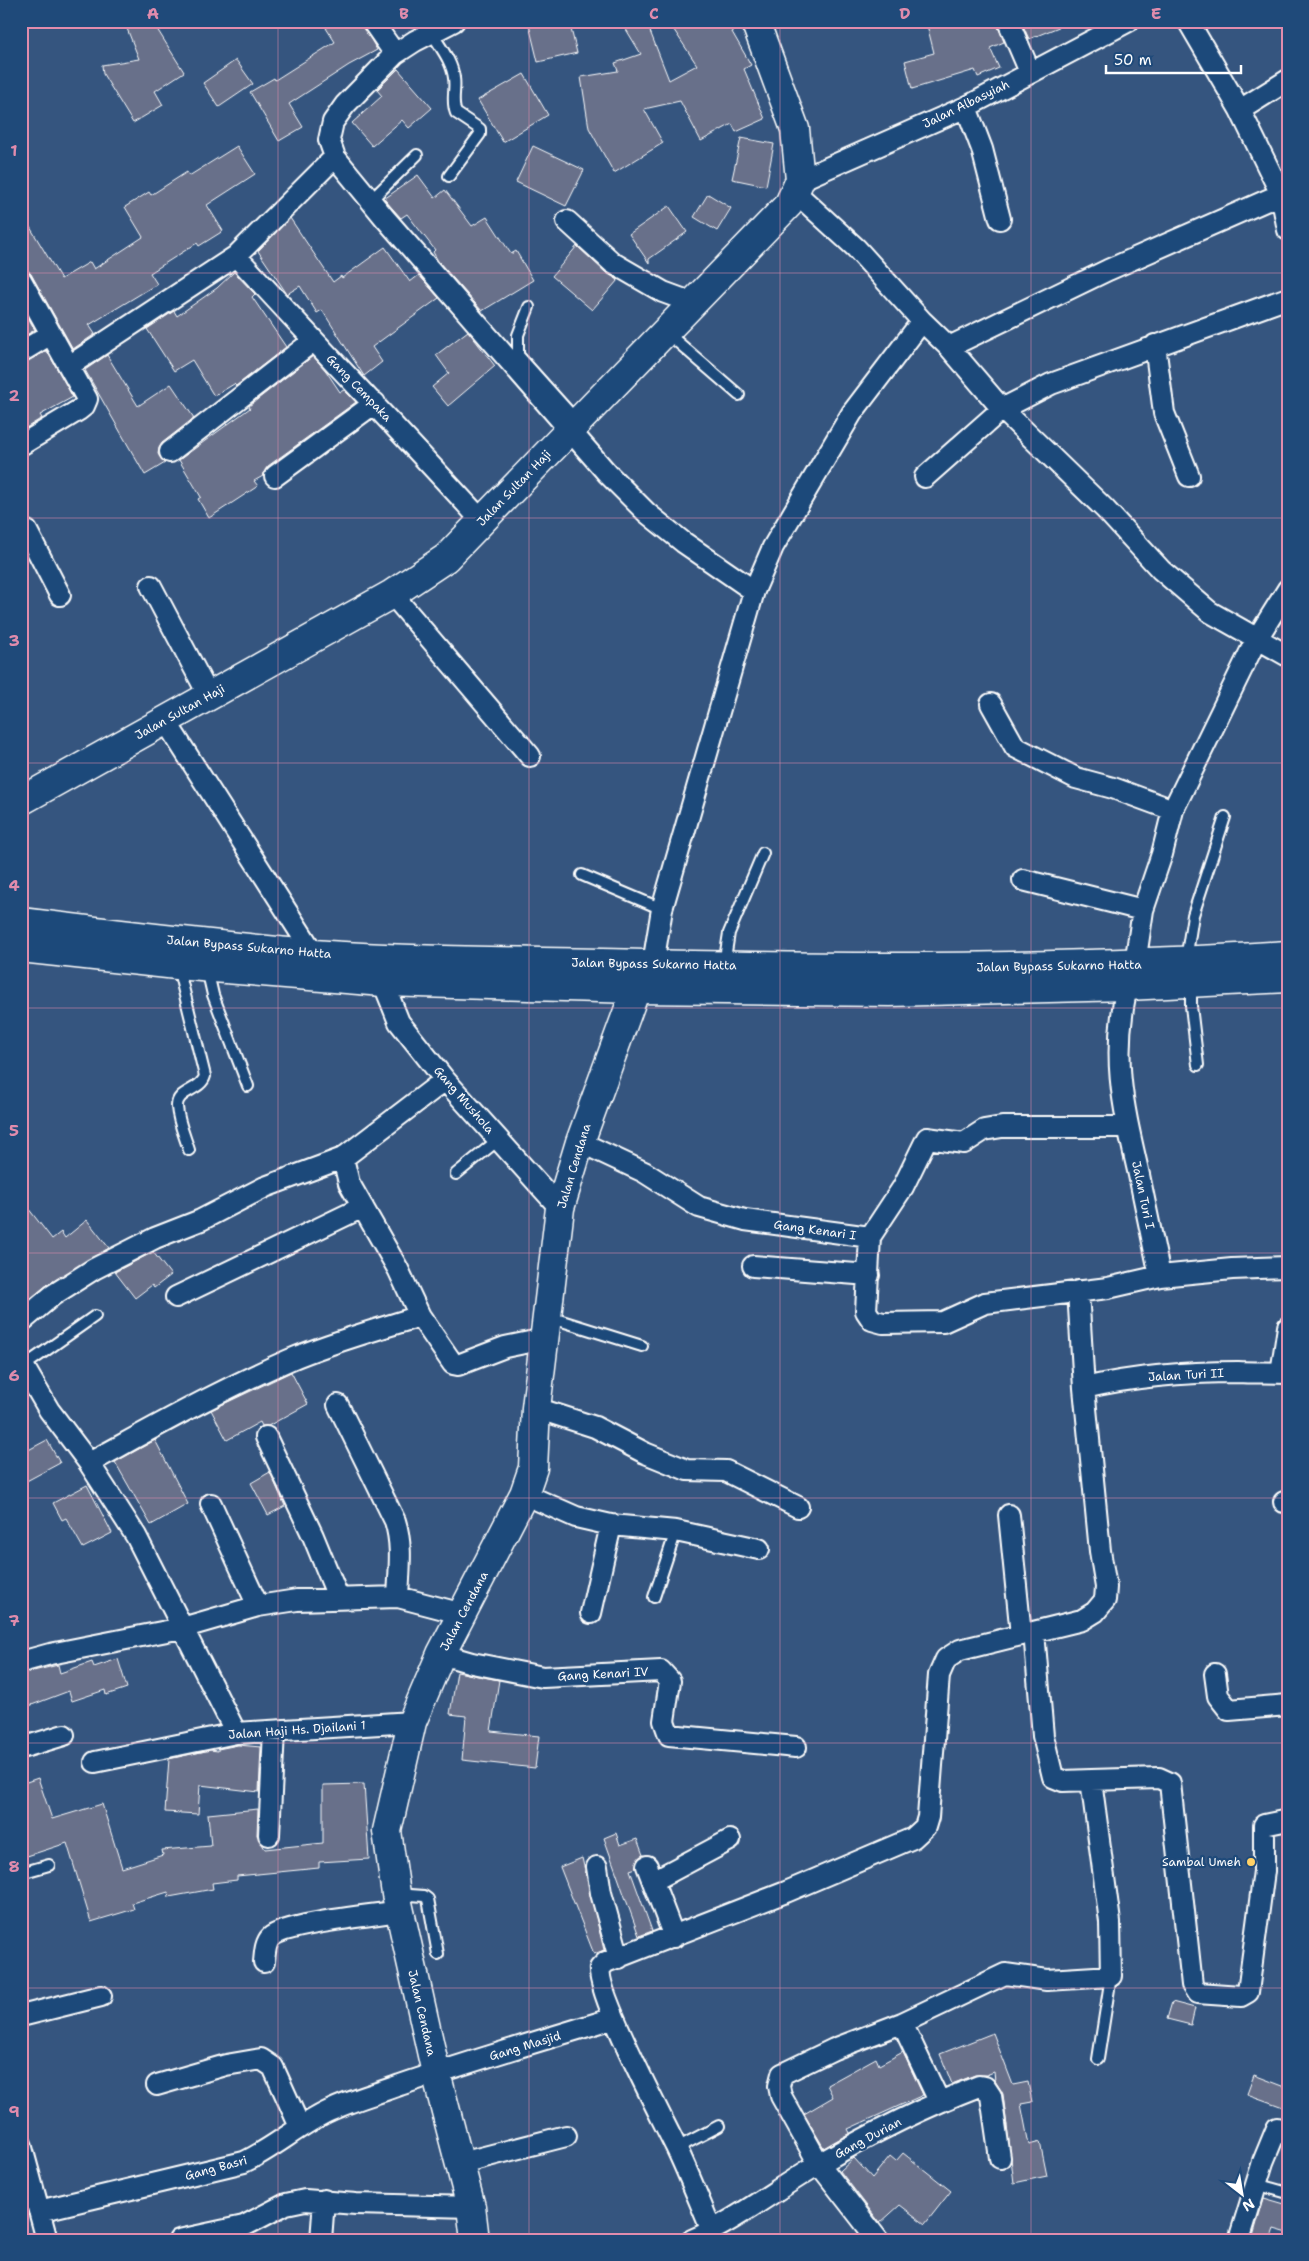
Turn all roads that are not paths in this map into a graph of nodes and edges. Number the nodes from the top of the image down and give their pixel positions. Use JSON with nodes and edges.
{"nodes":[{"id":1,"x":372,"y":21,"type":"edge"},
{"id":2,"x":454,"y":21,"type":"edge"},
{"id":3,"x":755,"y":21,"type":"edge"},
{"id":4,"x":1008,"y":21,"type":"edge"},
{"id":5,"x":1129,"y":21,"type":"edge"},
{"id":6,"x":1188,"y":21,"type":"edge"},
{"id":7,"x":432,"y":32,"type":"junction"},
{"id":8,"x":395,"y":54,"type":"junction"},
{"id":9,"x":1030,"y":72,"type":"junction"},
{"id":10,"x":1288,"y":80,"type":"edge"},
{"id":11,"x":966,"y":107,"type":"junction"},
{"id":12,"x":1240,"y":110,"type":"junction"},
{"id":13,"x":417,"y":155,"type":"dead end"},
{"id":14,"x":335,"y":157,"type":"junction"},
{"id":15,"x":449,"y":176,"type":"dead end"},
{"id":16,"x":798,"y":186,"type":"junction"},
{"id":17,"x":1284,"y":193,"type":"edge"},
{"id":18,"x":370,"y":200,"type":"junction"},
{"id":19,"x":1000,"y":219,"type":"dead end"},
{"id":20,"x":567,"y":221,"type":"dead end"},
{"id":21,"x":1288,"y":230,"type":"edge"},
{"id":22,"x":236,"y":256,"type":"junction"},
{"id":23,"x":21,"y":280,"type":"edge"},
{"id":24,"x":1288,"y":298,"type":"edge"},
{"id":25,"x":693,"y":303,"type":"junction"},
{"id":26,"x":529,"y":306,"type":"dead end"},
{"id":27,"x":922,"y":321,"type":"junction"},
{"id":28,"x":665,"y":332,"type":"junction"},
{"id":29,"x":51,"y":334,"type":"junction"},
{"id":30,"x":313,"y":341,"type":"junction"},
{"id":31,"x":1155,"y":345,"type":"junction"},
{"id":32,"x":949,"y":347,"type":"junction"},
{"id":33,"x":21,"y":352,"type":"edge"},
{"id":34,"x":69,"y":366,"type":"junction"},
{"id":35,"x":739,"y":395,"type":"dead end"},
{"id":36,"x":375,"y":403,"type":"junction"},
{"id":37,"x":1002,"y":409,"type":"junction"},
{"id":38,"x":574,"y":426,"type":"junction"},
{"id":39,"x":21,"y":445,"type":"edge"},
{"id":40,"x":170,"y":452,"type":"dead end"},
{"id":41,"x":275,"y":476,"type":"dead end"},
{"id":42,"x":1188,"y":476,"type":"dead end"},
{"id":43,"x":925,"y":477,"type":"dead end"},
{"id":44,"x":482,"y":521,"type":"junction"},
{"id":45,"x":23,"y":528,"type":"edge"},
{"id":46,"x":151,"y":586,"type":"dead end"},
{"id":47,"x":1288,"y":589,"type":"edge"},
{"id":48,"x":754,"y":591,"type":"junction"},
{"id":49,"x":392,"y":594,"type":"junction"},
{"id":50,"x":60,"y":595,"type":"dead end"},
{"id":51,"x":1256,"y":640,"type":"junction"},
{"id":52,"x":1288,"y":656,"type":"edge"},
{"id":53,"x":209,"y":696,"type":"junction"},
{"id":54,"x":990,"y":704,"type":"dead end"},
{"id":55,"x":165,"y":720,"type":"junction"},
{"id":56,"x":530,"y":756,"type":"dead end"},
{"id":57,"x":22,"y":796,"type":"edge"},
{"id":58,"x":1173,"y":810,"type":"junction"},
{"id":59,"x":1225,"y":817,"type":"dead end"},
{"id":60,"x":763,"y":853,"type":"dead end"},
{"id":61,"x":582,"y":874,"type":"dead end"},
{"id":62,"x":1023,"y":880,"type":"dead end"},
{"id":63,"x":662,"y":909,"type":"junction"},
{"id":64,"x":1143,"y":910,"type":"junction"},
{"id":65,"x":21,"y":922,"type":"edge"},
{"id":66,"x":21,"y":948,"type":"edge"},
{"id":67,"x":177,"y":953,"type":"junction"},
{"id":68,"x":314,"y":954,"type":"junction"},
{"id":69,"x":1288,"y":955,"type":"edge"},
{"id":70,"x":653,"y":964,"type":"junction"},
{"id":71,"x":724,"y":966,"type":"junction"},
{"id":72,"x":206,"y":968,"type":"junction"},
{"id":73,"x":1188,"y":973,"type":"junction"},
{"id":74,"x":1131,"y":975,"type":"junction"},
{"id":75,"x":1288,"y":978,"type":"edge"},
{"id":76,"x":384,"y":982,"type":"junction"},
{"id":77,"x":636,"y":989,"type":"junction"},
{"id":78,"x":1198,"y":1064,"type":"dead end"},
{"id":79,"x":445,"y":1080,"type":"junction"},
{"id":80,"x":248,"y":1086,"type":"dead end"},
{"id":81,"x":1127,"y":1127,"type":"junction"},
{"id":82,"x":498,"y":1140,"type":"junction"},
{"id":83,"x":580,"y":1142,"type":"junction"},
{"id":84,"x":189,"y":1150,"type":"dead end"},
{"id":85,"x":344,"y":1158,"type":"junction"},
{"id":86,"x":456,"y":1174,"type":"dead end"},
{"id":87,"x":363,"y":1206,"type":"junction"},
{"id":88,"x":560,"y":1208,"type":"junction"},
{"id":89,"x":870,"y":1237,"type":"junction"},
{"id":90,"x":753,"y":1266,"type":"dead end"},
{"id":91,"x":1288,"y":1267,"type":"edge"},
{"id":92,"x":868,"y":1275,"type":"junction"},
{"id":93,"x":1160,"y":1276,"type":"junction"},
{"id":94,"x":1078,"y":1291,"type":"junction"},
{"id":95,"x":176,"y":1297,"type":"dead end"},
{"id":96,"x":95,"y":1316,"type":"dead end"},
{"id":97,"x":420,"y":1316,"type":"junction"},
{"id":98,"x":21,"y":1322,"type":"edge"},
{"id":99,"x":1288,"y":1327,"type":"edge"},
{"id":100,"x":546,"y":1328,"type":"junction"},
{"id":101,"x":642,"y":1346,"type":"dead end"},
{"id":102,"x":23,"y":1364,"type":"edge"},
{"id":103,"x":1284,"y":1373,"type":"edge"},
{"id":104,"x":1084,"y":1388,"type":"junction"},
{"id":105,"x":338,"y":1405,"type":"dead end"},
{"id":106,"x":536,"y":1408,"type":"junction"},
{"id":107,"x":266,"y":1437,"type":"dead end"},
{"id":108,"x":89,"y":1463,"type":"junction"},
{"id":109,"x":524,"y":1494,"type":"junction"},
{"id":110,"x":211,"y":1504,"type":"dead end"},
{"id":111,"x":798,"y":1507,"type":"dead end"},
{"id":112,"x":1009,"y":1515,"type":"dead end"},
{"id":113,"x":612,"y":1525,"type":"junction"},
{"id":114,"x":676,"y":1531,"type":"junction"},
{"id":115,"x":759,"y":1549,"type":"dead end"},
{"id":116,"x":338,"y":1597,"type":"junction"},
{"id":117,"x":398,"y":1597,"type":"junction"},
{"id":118,"x":654,"y":1597,"type":"dead end"},
{"id":119,"x":258,"y":1606,"type":"junction"},
{"id":120,"x":591,"y":1613,"type":"dead end"},
{"id":121,"x":463,"y":1614,"type":"junction"},
{"id":122,"x":182,"y":1628,"type":"junction"},
{"id":123,"x":1028,"y":1634,"type":"junction"},
{"id":124,"x":441,"y":1654,"type":"junction"},
{"id":125,"x":21,"y":1662,"type":"edge"},
{"id":126,"x":1215,"y":1674,"type":"dead end"},
{"id":127,"x":1288,"y":1706,"type":"edge"},
{"id":128,"x":412,"y":1722,"type":"junction"},
{"id":129,"x":274,"y":1731,"type":"junction"},
{"id":130,"x":236,"y":1733,"type":"junction"},
{"id":131,"x":64,"y":1735,"type":"dead end"},
{"id":132,"x":796,"y":1747,"type":"dead end"},
{"id":133,"x":21,"y":1748,"type":"edge"},
{"id":134,"x":95,"y":1762,"type":"dead end"},
{"id":135,"x":1091,"y":1780,"type":"junction"},
{"id":136,"x":1288,"y":1820,"type":"edge"},
{"id":137,"x":269,"y":1835,"type":"dead end"},
{"id":138,"x":730,"y":1840,"type":"dead end"},
{"id":139,"x":49,"y":1865,"type":"dead end"},
{"id":140,"x":597,"y":1867,"type":"dead end"},
{"id":141,"x":21,"y":1873,"type":"edge"},
{"id":142,"x":398,"y":1903,"type":"junction"},
{"id":143,"x":674,"y":1937,"type":"junction"},
{"id":144,"x":438,"y":1954,"type":"dead end"},
{"id":145,"x":619,"y":1958,"type":"junction"},
{"id":146,"x":264,"y":1962,"type":"dead end"},
{"id":147,"x":1111,"y":1976,"type":"junction"},
{"id":148,"x":101,"y":1996,"type":"dead end"},
{"id":149,"x":21,"y":2016,"type":"edge"},
{"id":150,"x":614,"y":2018,"type":"junction"},
{"id":151,"x":902,"y":2023,"type":"junction"},
{"id":152,"x":1098,"y":2059,"type":"dead end"},
{"id":153,"x":436,"y":2073,"type":"junction"},
{"id":154,"x":157,"y":2085,"type":"dead end"},
{"id":155,"x":939,"y":2101,"type":"junction"},
{"id":156,"x":720,"y":2126,"type":"dead end"},
{"id":157,"x":300,"y":2127,"type":"junction"},
{"id":158,"x":1277,"y":2128,"type":"dead end"},
{"id":159,"x":566,"y":2136,"type":"dead end"},
{"id":160,"x":21,"y":2144,"type":"edge"},
{"id":161,"x":677,"y":2148,"type":"junction"},
{"id":162,"x":1000,"y":2158,"type":"dead end"},
{"id":163,"x":461,"y":2163,"type":"junction"},
{"id":164,"x":819,"y":2164,"type":"junction"},
{"id":165,"x":26,"y":2184,"type":"edge"},
{"id":166,"x":1256,"y":2184,"type":"junction"},
{"id":167,"x":1288,"y":2194,"type":"edge"},
{"id":168,"x":324,"y":2200,"type":"junction"},
{"id":169,"x":471,"y":2207,"type":"junction"},
{"id":170,"x":39,"y":2211,"type":"junction"},
{"id":171,"x":712,"y":2231,"type":"junction"},
{"id":172,"x":227,"y":2235,"type":"edge"},
{"id":173,"x":47,"y":2240,"type":"edge"},
{"id":174,"x":179,"y":2240,"type":"edge"},
{"id":175,"x":322,"y":2240,"type":"edge"},
{"id":176,"x":475,"y":2240,"type":"edge"},
{"id":177,"x":692,"y":2240,"type":"edge"},
{"id":178,"x":878,"y":2240,"type":"edge"},
{"id":179,"x":1239,"y":2240,"type":"edge"}],
"edges":[{"from":1,"to":8,"type":"street"},
{"from":2,"to":7,"type":"street"},
{"from":3,"to":16,"type":"main road"},
{"from":4,"to":9,"type":"street"},
{"from":5,"to":9,"type":"street","name":"Jalan Albasyiah"},
{"from":6,"to":12,"type":"street"},
{"from":7,"to":8,"type":"street"},
{"from":7,"to":15,"type":"lane"},
{"from":8,"to":14,"type":"street"},
{"from":9,"to":11,"type":"street","name":"Jalan Albasyiah"},
{"from":10,"to":12,"type":"street"},
{"from":11,"to":16,"type":"street","name":"Jalan Albasyiah"},
{"from":11,"to":19,"type":"street"},
{"from":12,"to":17,"type":"street"},
{"from":13,"to":18,"type":"lane"},
{"from":14,"to":18,"type":"street"},
{"from":14,"to":22,"type":"street"},
{"from":16,"to":25,"type":"main road","name":"Jalan Sultan Haji"},
{"from":16,"to":27,"type":"street"},
{"from":17,"to":21,"type":"street"},
{"from":17,"to":32,"type":"street"},
{"from":18,"to":38,"type":"street"},
{"from":20,"to":25,"type":"street"},
{"from":22,"to":30,"type":"street","name":"Gang Cempaka"},
{"from":22,"to":34,"type":"street"},
{"from":23,"to":29,"type":"street"},
{"from":24,"to":31,"type":"street"},
{"from":25,"to":28,"type":"main road","name":"Jalan Sultan Haji"},
{"from":26,"to":38,"type":"lane"},
{"from":27,"to":32,"type":"street"},
{"from":27,"to":48,"type":"street"},
{"from":28,"to":35,"type":"lane"},
{"from":28,"to":38,"type":"main road","name":"Jalan Sultan Haji"},
{"from":29,"to":33,"type":"street"},
{"from":29,"to":34,"type":"street"},
{"from":30,"to":36,"type":"street","name":"Gang Cempaka"},
{"from":30,"to":40,"type":"street"},
{"from":31,"to":37,"type":"street"},
{"from":31,"to":42,"type":"street"},
{"from":32,"to":37,"type":"street"},
{"from":34,"to":39,"type":"street"},
{"from":36,"to":41,"type":"street"},
{"from":36,"to":44,"type":"street","name":"Gang Cempaka"},
{"from":37,"to":43,"type":"street"},
{"from":37,"to":51,"type":"street"},
{"from":38,"to":44,"type":"main road","name":"Jalan Sultan Haji"},
{"from":38,"to":48,"type":"street"},
{"from":44,"to":49,"type":"main road","name":"Jalan Sultan Haji"},
{"from":45,"to":50,"type":"street"},
{"from":46,"to":53,"type":"street"},
{"from":47,"to":51,"type":"street","name":"Jalan Turi I"},
{"from":48,"to":63,"type":"street"},
{"from":49,"to":53,"type":"main road","name":"Jalan Sultan Haji"},
{"from":49,"to":56,"type":"street"},
{"from":51,"to":52,"type":"street"},
{"from":51,"to":58,"type":"street","name":"Jalan Turi I"},
{"from":53,"to":55,"type":"main road","name":"Jalan Sultan Haji"},
{"from":54,"to":58,"type":"street"},
{"from":55,"to":57,"type":"main road","name":"Jalan Sultan Haji"},
{"from":55,"to":68,"type":"street"},
{"from":58,"to":64,"type":"street","name":"Jalan Turi I"},
{"from":59,"to":73,"type":"lane"},
{"from":60,"to":71,"type":"lane"},
{"from":61,"to":63,"type":"lane"},
{"from":62,"to":64,"type":"street"},
{"from":63,"to":70,"type":"street"},
{"from":64,"to":74,"type":"street","name":"Jalan Turi I"},
{"from":65,"to":67,"type":"main road","name":"Jalan Bypass Sukarno Hatta"},
{"from":66,"to":67,"type":"main road","name":"Jalan Bypass Sukarno Hatta"},
{"from":67,"to":68,"type":"main road","name":"Jalan Bypass Sukarno Hatta"},
{"from":67,"to":72,"type":"main road","name":"Jalan Bypass Sukarno Hatta"},
{"from":67,"to":84,"type":"lane"},
{"from":68,"to":70,"type":"main road","name":"Jalan Bypass Sukarno Hatta"},
{"from":69,"to":73,"type":"main road","name":"Jalan Bypass Sukarno Hatta"},
{"from":70,"to":71,"type":"main road","name":"Jalan Bypass Sukarno Hatta"},
{"from":71,"to":74,"type":"main road","name":"Jalan Bypass Sukarno Hatta"},
{"from":72,"to":76,"type":"main road","name":"Jalan Bypass Sukarno Hatta"},
{"from":72,"to":80,"type":"lane"},
{"from":73,"to":74,"type":"main road","name":"Jalan Bypass Sukarno Hatta"},
{"from":73,"to":75,"type":"main road","name":"Jalan Bypass Sukarno Hatta"},
{"from":73,"to":78,"type":"lane"},
{"from":74,"to":77,"type":"main road","name":"Jalan Bypass Sukarno Hatta"},
{"from":74,"to":81,"type":"street","name":"Jalan Turi I"},
{"from":76,"to":77,"type":"main road","name":"Jalan Bypass Sukarno Hatta"},
{"from":76,"to":79,"type":"street","name":"Gang Mushola"},
{"from":77,"to":83,"type":"main road","name":"Jalan Cendana"},
{"from":79,"to":82,"type":"street","name":"Gang Mushola"},
{"from":79,"to":85,"type":"street"},
{"from":81,"to":89,"type":"street"},
{"from":81,"to":93,"type":"street","name":"Jalan Turi I"},
{"from":82,"to":86,"type":"lane"},
{"from":82,"to":88,"type":"street","name":"Gang Mushola"},
{"from":83,"to":88,"type":"main road","name":"Jalan Cendana"},
{"from":83,"to":89,"type":"street","name":"Gang Kenari I"},
{"from":85,"to":87,"type":"street"},
{"from":85,"to":98,"type":"street"},
{"from":87,"to":95,"type":"street"},
{"from":87,"to":97,"type":"street"},
{"from":88,"to":100,"type":"main road","name":"Jalan Cendana"},
{"from":89,"to":92,"type":"street","name":"Gang Kenari I"},
{"from":90,"to":92,"type":"street"},
{"from":91,"to":93,"type":"street"},
{"from":92,"to":94,"type":"street","name":"Gang Kenari I"},
{"from":93,"to":94,"type":"street","name":"Gang Kenari I"},
{"from":94,"to":104,"type":"street"},
{"from":96,"to":102,"type":"lane"},
{"from":97,"to":100,"type":"street"},
{"from":97,"to":108,"type":"street"},
{"from":99,"to":103,"type":"street"},
{"from":100,"to":101,"type":"lane"},
{"from":100,"to":106,"type":"main road","name":"Jalan Cendana"},
{"from":102,"to":108,"type":"street"},
{"from":103,"to":104,"type":"street","name":"Jalan Turi II"},
{"from":104,"to":123,"type":"street"},
{"from":105,"to":117,"type":"street"},
{"from":106,"to":109,"type":"main road","name":"Jalan Cendana"},
{"from":106,"to":111,"type":"street"},
{"from":107,"to":116,"type":"street"},
{"from":108,"to":122,"type":"street"},
{"from":109,"to":113,"type":"street"},
{"from":109,"to":121,"type":"main road","name":"Jalan Cendana"},
{"from":110,"to":119,"type":"street"},
{"from":112,"to":123,"type":"street"},
{"from":113,"to":114,"type":"street"},
{"from":113,"to":120,"type":"street"},
{"from":114,"to":115,"type":"street"},
{"from":114,"to":118,"type":"lane"},
{"from":116,"to":117,"type":"street"},
{"from":116,"to":119,"type":"street"},
{"from":117,"to":121,"type":"street"},
{"from":119,"to":122,"type":"street"},
{"from":121,"to":124,"type":"main road","name":"Jalan Cendana"},
{"from":122,"to":125,"type":"street"},
{"from":122,"to":130,"type":"street"},
{"from":123,"to":135,"type":"street"},
{"from":123,"to":143,"type":"street"},
{"from":124,"to":128,"type":"main road","name":"Jalan Cendana"},
{"from":124,"to":132,"type":"street","name":"Gang Kenari IV"},
{"from":126,"to":127,"type":"street"},
{"from":128,"to":129,"type":"street","name":"Jalan Haji Hs. Djailani 1"},
{"from":128,"to":142,"type":"main road","name":"Jalan Cendana"},
{"from":129,"to":130,"type":"street","name":"Jalan Haji Hs. Djailani 1"},
{"from":129,"to":137,"type":"street"},
{"from":130,"to":134,"type":"street","name":"Jalan Haji Hs. Djailani 1"},
{"from":131,"to":133,"type":"street"},
{"from":135,"to":136,"type":"street"},
{"from":135,"to":147,"type":"street"},
{"from":138,"to":143,"type":"street"},
{"from":139,"to":141,"type":"lane"},
{"from":140,"to":145,"type":"street"},
{"from":142,"to":144,"type":"lane"},
{"from":142,"to":146,"type":"street"},
{"from":142,"to":153,"type":"main road","name":"Jalan Cendana"},
{"from":143,"to":145,"type":"street"},
{"from":145,"to":150,"type":"street"},
{"from":147,"to":151,"type":"street"},
{"from":147,"to":152,"type":"lane"},
{"from":148,"to":149,"type":"street"},
{"from":150,"to":153,"type":"street","name":"Gang Masjid"},
{"from":150,"to":161,"type":"street"},
{"from":151,"to":155,"type":"street"},
{"from":151,"to":164,"type":"street"},
{"from":153,"to":157,"type":"street","name":"Gang Basri"},
{"from":153,"to":163,"type":"main road","name":"Jalan Cendana"},
{"from":154,"to":157,"type":"street"},
{"from":155,"to":162,"type":"street","name":"Gang Durian"},
{"from":155,"to":164,"type":"street","name":"Gang Durian"},
{"from":156,"to":161,"type":"lane"},
{"from":157,"to":170,"type":"street","name":"Gang Basri"},
{"from":158,"to":166,"type":"street"},
{"from":159,"to":163,"type":"street"},
{"from":160,"to":165,"type":"street"},
{"from":161,"to":171,"type":"street"},
{"from":163,"to":169,"type":"main road","name":"Jalan Cendana"},
{"from":164,"to":171,"type":"street","name":"Gang Durian"},
{"from":164,"to":178,"type":"street"},
{"from":165,"to":170,"type":"street"},
{"from":166,"to":167,"type":"lane"},
{"from":166,"to":179,"type":"street"},
{"from":168,"to":169,"type":"street"},
{"from":168,"to":172,"type":"street"},
{"from":168,"to":175,"type":"street"},
{"from":169,"to":176,"type":"main road","name":"Jalan Cendana"},
{"from":170,"to":173,"type":"street"},
{"from":171,"to":177,"type":"street","name":"Gang Durian"},
{"from":172,"to":174,"type":"street"}]}
